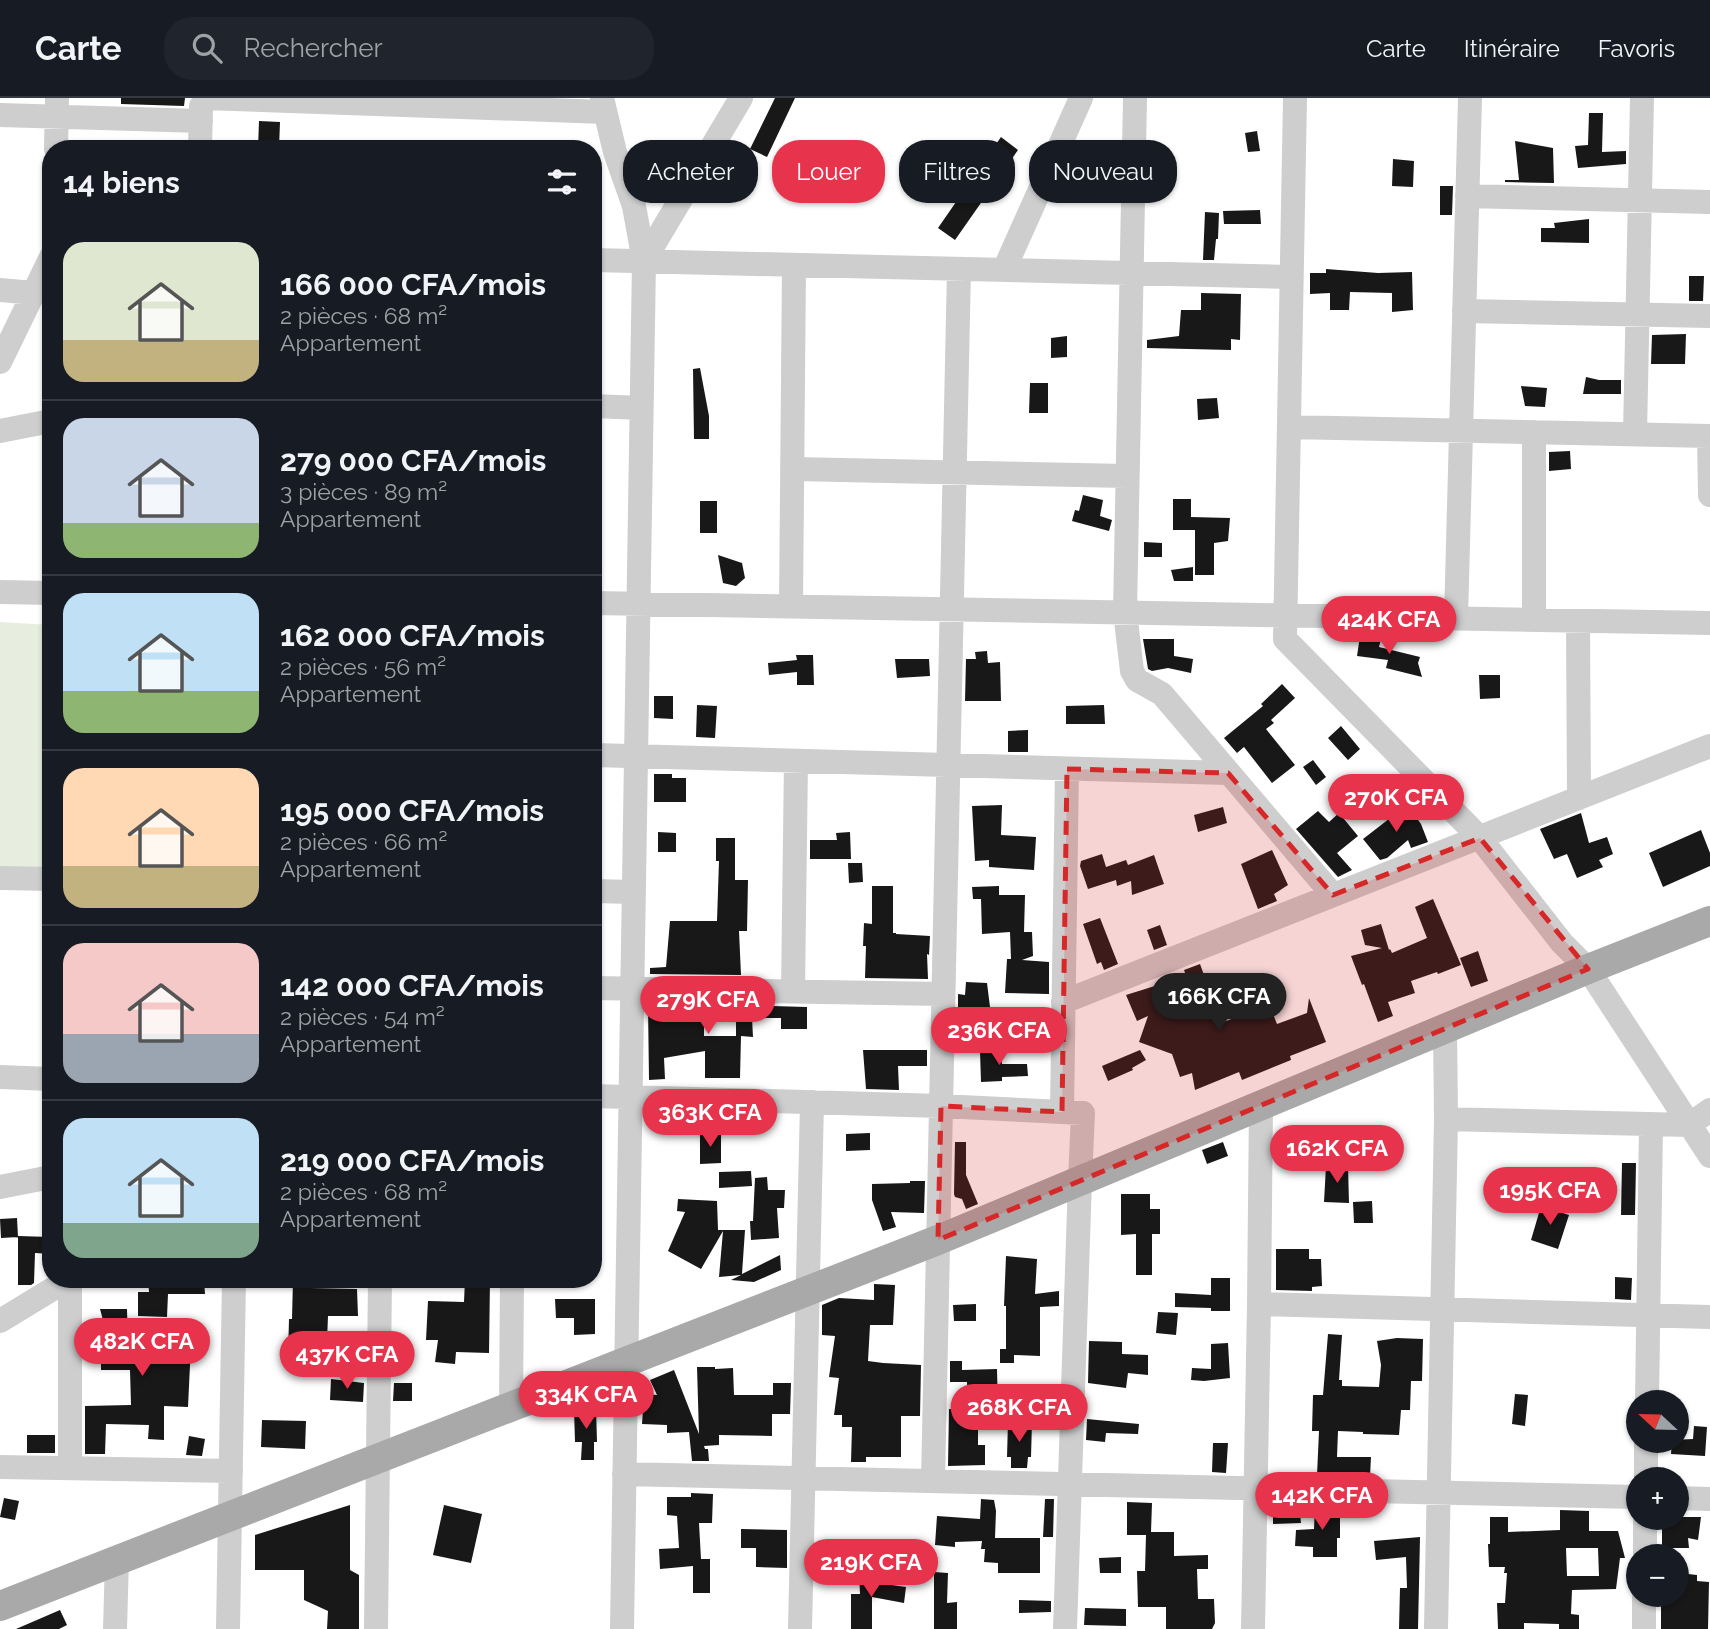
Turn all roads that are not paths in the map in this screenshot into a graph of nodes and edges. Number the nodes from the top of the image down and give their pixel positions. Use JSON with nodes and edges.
{"nodes":[{"id":1,"x":741,"y":98,"type":"edge"},
{"id":2,"x":1081,"y":98,"type":"edge"},
{"id":3,"x":1135,"y":98,"type":"edge"},
{"id":4,"x":1295,"y":98,"type":"edge"},
{"id":5,"x":1470,"y":98,"type":"edge"},
{"id":6,"x":1642,"y":98,"type":"edge"},
{"id":7,"x":603,"y":105,"type":"edge"},
{"id":8,"x":202,"y":106,"type":"edge"},
{"id":9,"x":57,"y":108,"type":"edge"},
{"id":10,"x":0,"y":115,"type":"edge"},
{"id":11,"x":57,"y":140,"type":"edge"},
{"id":12,"x":200,"y":140,"type":"edge"},
{"id":13,"x":1467,"y":196,"type":"junction"},
{"id":14,"x":1640,"y":200,"type":"junction"},
{"id":15,"x":1710,"y":202,"type":"edge"},
{"id":16,"x":602,"y":260,"type":"edge"},
{"id":17,"x":644,"y":261,"type":"junction"},
{"id":18,"x":794,"y":265,"type":"junction"},
{"id":19,"x":958,"y":269,"type":"junction"},
{"id":20,"x":1004,"y":270,"type":"junction"},
{"id":21,"x":1131,"y":273,"type":"junction"},
{"id":22,"x":42,"y":276,"type":"edge"},
{"id":23,"x":1291,"y":276,"type":"junction"},
{"id":24,"x":0,"y":290,"type":"edge"},
{"id":25,"x":34,"y":293,"type":"junction"},
{"id":26,"x":1464,"y":310,"type":"junction"},
{"id":27,"x":1637,"y":314,"type":"junction"},
{"id":28,"x":1710,"y":316,"type":"edge"},
{"id":29,"x":0,"y":362,"type":"edge"},
{"id":30,"x":602,"y":406,"type":"edge"},
{"id":31,"x":642,"y":408,"type":"junction"},
{"id":32,"x":42,"y":423,"type":"edge"},
{"id":33,"x":1289,"y":427,"type":"junction"},
{"id":34,"x":0,"y":430,"type":"edge"},
{"id":35,"x":1461,"y":431,"type":"junction"},
{"id":36,"x":1534,"y":432,"type":"junction"},
{"id":37,"x":1634,"y":434,"type":"junction"},
{"id":38,"x":1709,"y":436,"type":"edge"},
{"id":39,"x":793,"y":469,"type":"junction"},
{"id":40,"x":954,"y":472,"type":"junction"},
{"id":41,"x":1128,"y":475,"type":"junction"},
{"id":42,"x":1710,"y":495,"type":"edge"},
{"id":43,"x":0,"y":592,"type":"edge"},
{"id":44,"x":42,"y":593,"type":"edge"},
{"id":45,"x":602,"y":603,"type":"edge"},
{"id":46,"x":638,"y":604,"type":"junction"},
{"id":47,"x":791,"y":606,"type":"junction"},
{"id":48,"x":951,"y":609,"type":"junction"},
{"id":49,"x":1125,"y":612,"type":"junction"},
{"id":50,"x":1286,"y":615,"type":"junction"},
{"id":51,"x":1456,"y":618,"type":"junction"},
{"id":52,"x":1534,"y":620,"type":"junction"},
{"id":53,"x":1578,"y":621,"type":"junction"},
{"id":54,"x":1710,"y":623,"type":"edge"},
{"id":55,"x":1710,"y":746,"type":"edge"},
{"id":56,"x":602,"y":755,"type":"edge"},
{"id":57,"x":636,"y":757,"type":"junction"},
{"id":58,"x":796,"y":761,"type":"junction"},
{"id":59,"x":948,"y":765,"type":"junction"},
{"id":60,"x":1067,"y":768,"type":"junction"},
{"id":61,"x":1228,"y":773,"type":"junction"},
{"id":62,"x":1579,"y":798,"type":"junction"},
{"id":63,"x":1480,"y":838,"type":"junction"},
{"id":64,"x":0,"y":878,"type":"edge"},
{"id":65,"x":42,"y":879,"type":"edge"},
{"id":66,"x":602,"y":891,"type":"edge"},
{"id":67,"x":634,"y":892,"type":"junction"},
{"id":68,"x":1332,"y":895,"type":"junction"},
{"id":69,"x":1710,"y":921,"type":"edge"},
{"id":70,"x":1588,"y":969,"type":"junction"},
{"id":71,"x":602,"y":988,"type":"edge"},
{"id":72,"x":632,"y":988,"type":"junction"},
{"id":73,"x":793,"y":991,"type":"junction"},
{"id":74,"x":943,"y":994,"type":"junction"},
{"id":75,"x":1063,"y":1002,"type":"junction"},
{"id":76,"x":1445,"y":1028,"type":"junction"},
{"id":77,"x":0,"y":1077,"type":"edge"},
{"id":78,"x":42,"y":1079,"type":"edge"},
{"id":79,"x":602,"y":1096,"type":"edge"},
{"id":80,"x":630,"y":1097,"type":"junction"},
{"id":81,"x":812,"y":1102,"type":"junction"},
{"id":82,"x":1261,"y":1105,"type":"junction"},
{"id":83,"x":940,"y":1106,"type":"junction"},
{"id":84,"x":1710,"y":1110,"type":"edge"},
{"id":85,"x":1062,"y":1112,"type":"junction"},
{"id":86,"x":1446,"y":1119,"type":"junction"},
{"id":87,"x":1651,"y":1124,"type":"junction"},
{"id":88,"x":1689,"y":1125,"type":"junction"},
{"id":89,"x":1710,"y":1156,"type":"edge"},
{"id":90,"x":42,"y":1179,"type":"edge"},
{"id":91,"x":1080,"y":1180,"type":"junction"},
{"id":92,"x":0,"y":1187,"type":"edge"},
{"id":93,"x":938,"y":1240,"type":"junction"},
{"id":94,"x":55,"y":1288,"type":"edge"},
{"id":95,"x":70,"y":1288,"type":"edge"},
{"id":96,"x":234,"y":1288,"type":"edge"},
{"id":97,"x":380,"y":1288,"type":"edge"},
{"id":98,"x":513,"y":1288,"type":"edge"},
{"id":99,"x":808,"y":1289,"type":"junction"},
{"id":100,"x":1259,"y":1304,"type":"junction"},
{"id":101,"x":1442,"y":1309,"type":"junction"},
{"id":102,"x":1648,"y":1315,"type":"junction"},
{"id":103,"x":1710,"y":1317,"type":"edge"},
{"id":104,"x":0,"y":1321,"type":"edge"},
{"id":105,"x":626,"y":1361,"type":"junction"},
{"id":106,"x":1647,"y":1390,"type":"edge"},
{"id":107,"x":512,"y":1407,"type":"junction"},
{"id":108,"x":378,"y":1458,"type":"junction"},
{"id":109,"x":0,"y":1467,"type":"edge"},
{"id":110,"x":70,"y":1468,"type":"junction"},
{"id":111,"x":231,"y":1471,"type":"junction"},
{"id":112,"x":624,"y":1474,"type":"junction"},
{"id":113,"x":804,"y":1478,"type":"junction"},
{"id":114,"x":933,"y":1481,"type":"junction"},
{"id":115,"x":1070,"y":1484,"type":"junction"},
{"id":116,"x":1256,"y":1488,"type":"junction"},
{"id":117,"x":1439,"y":1492,"type":"junction"},
{"id":118,"x":1626,"y":1497,"type":"edge"},
{"id":119,"x":1689,"y":1498,"type":"edge"},
{"id":120,"x":1710,"y":1499,"type":"edge"},
{"id":121,"x":230,"y":1514,"type":"junction"},
{"id":122,"x":117,"y":1559,"type":"junction"},
{"id":123,"x":0,"y":1606,"type":"edge"},
{"id":124,"x":1644,"y":1607,"type":"edge"},
{"id":125,"x":115,"y":1629,"type":"edge"},
{"id":126,"x":228,"y":1629,"type":"edge"},
{"id":127,"x":376,"y":1629,"type":"edge"},
{"id":128,"x":622,"y":1629,"type":"edge"},
{"id":129,"x":800,"y":1629,"type":"edge"},
{"id":130,"x":1065,"y":1629,"type":"edge"},
{"id":131,"x":1253,"y":1629,"type":"edge"},
{"id":132,"x":1436,"y":1629,"type":"edge"},
{"id":133,"x":1643,"y":1629,"type":"edge"}],
"edges":[{"from":1,"to":17,"type":"street"},
{"from":2,"to":20,"type":"street"},
{"from":3,"to":21,"type":"street"},
{"from":4,"to":23,"type":"street"},
{"from":5,"to":13,"type":"street"},
{"from":6,"to":14,"type":"street"},
{"from":7,"to":8,"type":"street"},
{"from":7,"to":17,"type":"street"},
{"from":8,"to":9,"type":"street"},
{"from":8,"to":12,"type":"street"},
{"from":9,"to":10,"type":"street"},
{"from":9,"to":11,"type":"street"},
{"from":13,"to":14,"type":"street"},
{"from":13,"to":26,"type":"street"},
{"from":14,"to":15,"type":"street"},
{"from":14,"to":27,"type":"street"},
{"from":16,"to":17,"type":"street"},
{"from":17,"to":18,"type":"street"},
{"from":17,"to":31,"type":"street"},
{"from":18,"to":19,"type":"street"},
{"from":18,"to":39,"type":"street"},
{"from":19,"to":20,"type":"street"},
{"from":19,"to":40,"type":"street"},
{"from":20,"to":21,"type":"street"},
{"from":21,"to":23,"type":"street"},
{"from":21,"to":41,"type":"street"},
{"from":22,"to":25,"type":"street"},
{"from":23,"to":33,"type":"street"},
{"from":24,"to":25,"type":"street"},
{"from":25,"to":29,"type":"street"},
{"from":26,"to":27,"type":"street"},
{"from":26,"to":35,"type":"street"},
{"from":27,"to":28,"type":"street"},
{"from":27,"to":37,"type":"street"},
{"from":30,"to":31,"type":"street"},
{"from":31,"to":46,"type":"street"},
{"from":32,"to":34,"type":"street"},
{"from":33,"to":35,"type":"street"},
{"from":33,"to":50,"type":"street"},
{"from":35,"to":36,"type":"street"},
{"from":35,"to":51,"type":"street"},
{"from":36,"to":37,"type":"street"},
{"from":36,"to":52,"type":"street"},
{"from":37,"to":38,"type":"street"},
{"from":38,"to":42,"type":"street"},
{"from":39,"to":40,"type":"street"},
{"from":39,"to":47,"type":"street"},
{"from":40,"to":41,"type":"street"},
{"from":40,"to":48,"type":"street"},
{"from":41,"to":49,"type":"street"},
{"from":43,"to":44,"type":"street"},
{"from":45,"to":46,"type":"street"},
{"from":46,"to":47,"type":"street"},
{"from":46,"to":57,"type":"street"},
{"from":47,"to":48,"type":"street"},
{"from":48,"to":49,"type":"street"},
{"from":48,"to":59,"type":"street"},
{"from":49,"to":50,"type":"street"},
{"from":49,"to":61,"type":"street"},
{"from":50,"to":51,"type":"street"},
{"from":50,"to":63,"type":"street"},
{"from":51,"to":52,"type":"street"},
{"from":52,"to":53,"type":"street"},
{"from":53,"to":54,"type":"street"},
{"from":53,"to":62,"type":"street"},
{"from":55,"to":62,"type":"street"},
{"from":56,"to":57,"type":"street"},
{"from":57,"to":58,"type":"street"},
{"from":57,"to":67,"type":"street"},
{"from":58,"to":59,"type":"street"},
{"from":58,"to":73,"type":"street"},
{"from":59,"to":60,"type":"street"},
{"from":59,"to":74,"type":"street"},
{"from":60,"to":61,"type":"street"},
{"from":60,"to":75,"type":"street"},
{"from":61,"to":68,"type":"street"},
{"from":62,"to":63,"type":"street"},
{"from":63,"to":68,"type":"street"},
{"from":63,"to":70,"type":"street"},
{"from":64,"to":65,"type":"street"},
{"from":66,"to":67,"type":"street"},
{"from":67,"to":72,"type":"street"},
{"from":68,"to":75,"type":"street"},
{"from":69,"to":70,"type":"main road"},
{"from":70,"to":76,"type":"main road"},
{"from":70,"to":88,"type":"street"},
{"from":71,"to":72,"type":"street"},
{"from":72,"to":73,"type":"street"},
{"from":72,"to":80,"type":"street"},
{"from":73,"to":74,"type":"street"},
{"from":74,"to":83,"type":"street"},
{"from":75,"to":85,"type":"street"},
{"from":76,"to":82,"type":"main road"},
{"from":76,"to":86,"type":"street"},
{"from":77,"to":78,"type":"street"},
{"from":79,"to":80,"type":"street"},
{"from":80,"to":81,"type":"street"},
{"from":80,"to":105,"type":"street"},
{"from":81,"to":83,"type":"street"},
{"from":81,"to":99,"type":"street"},
{"from":82,"to":91,"type":"main road"},
{"from":82,"to":100,"type":"street"},
{"from":83,"to":85,"type":"street"},
{"from":83,"to":93,"type":"street"},
{"from":84,"to":88,"type":"street"},
{"from":85,"to":91,"type":"street"},
{"from":86,"to":87,"type":"street"},
{"from":86,"to":101,"type":"street"},
{"from":87,"to":88,"type":"street"},
{"from":87,"to":102,"type":"street"},
{"from":88,"to":89,"type":"street"},
{"from":90,"to":92,"type":"street"},
{"from":91,"to":93,"type":"main road"},
{"from":91,"to":115,"type":"street"},
{"from":93,"to":99,"type":"main road"},
{"from":93,"to":114,"type":"street"},
{"from":94,"to":104,"type":"street"},
{"from":95,"to":110,"type":"street"},
{"from":96,"to":111,"type":"street"},
{"from":97,"to":108,"type":"street"},
{"from":98,"to":107,"type":"street"},
{"from":99,"to":105,"type":"main road"},
{"from":99,"to":113,"type":"street"},
{"from":100,"to":101,"type":"street"},
{"from":100,"to":116,"type":"street"},
{"from":101,"to":102,"type":"street"},
{"from":101,"to":117,"type":"street"},
{"from":102,"to":103,"type":"street"},
{"from":102,"to":106,"type":"street"},
{"from":105,"to":107,"type":"main road"},
{"from":105,"to":112,"type":"street"},
{"from":107,"to":108,"type":"main road"},
{"from":108,"to":121,"type":"main road"},
{"from":108,"to":127,"type":"street"},
{"from":109,"to":110,"type":"street"},
{"from":110,"to":111,"type":"street"},
{"from":111,"to":121,"type":"street"},
{"from":112,"to":113,"type":"street"},
{"from":112,"to":128,"type":"street"},
{"from":113,"to":114,"type":"street"},
{"from":113,"to":129,"type":"street"},
{"from":114,"to":115,"type":"street"},
{"from":115,"to":116,"type":"street"},
{"from":115,"to":130,"type":"street"},
{"from":116,"to":117,"type":"street"},
{"from":116,"to":131,"type":"street"},
{"from":117,"to":118,"type":"street"},
{"from":117,"to":132,"type":"street"},
{"from":119,"to":120,"type":"street"},
{"from":121,"to":122,"type":"main road"},
{"from":121,"to":126,"type":"street"},
{"from":122,"to":123,"type":"main road"},
{"from":122,"to":125,"type":"street"},
{"from":124,"to":133,"type":"street"}]}
